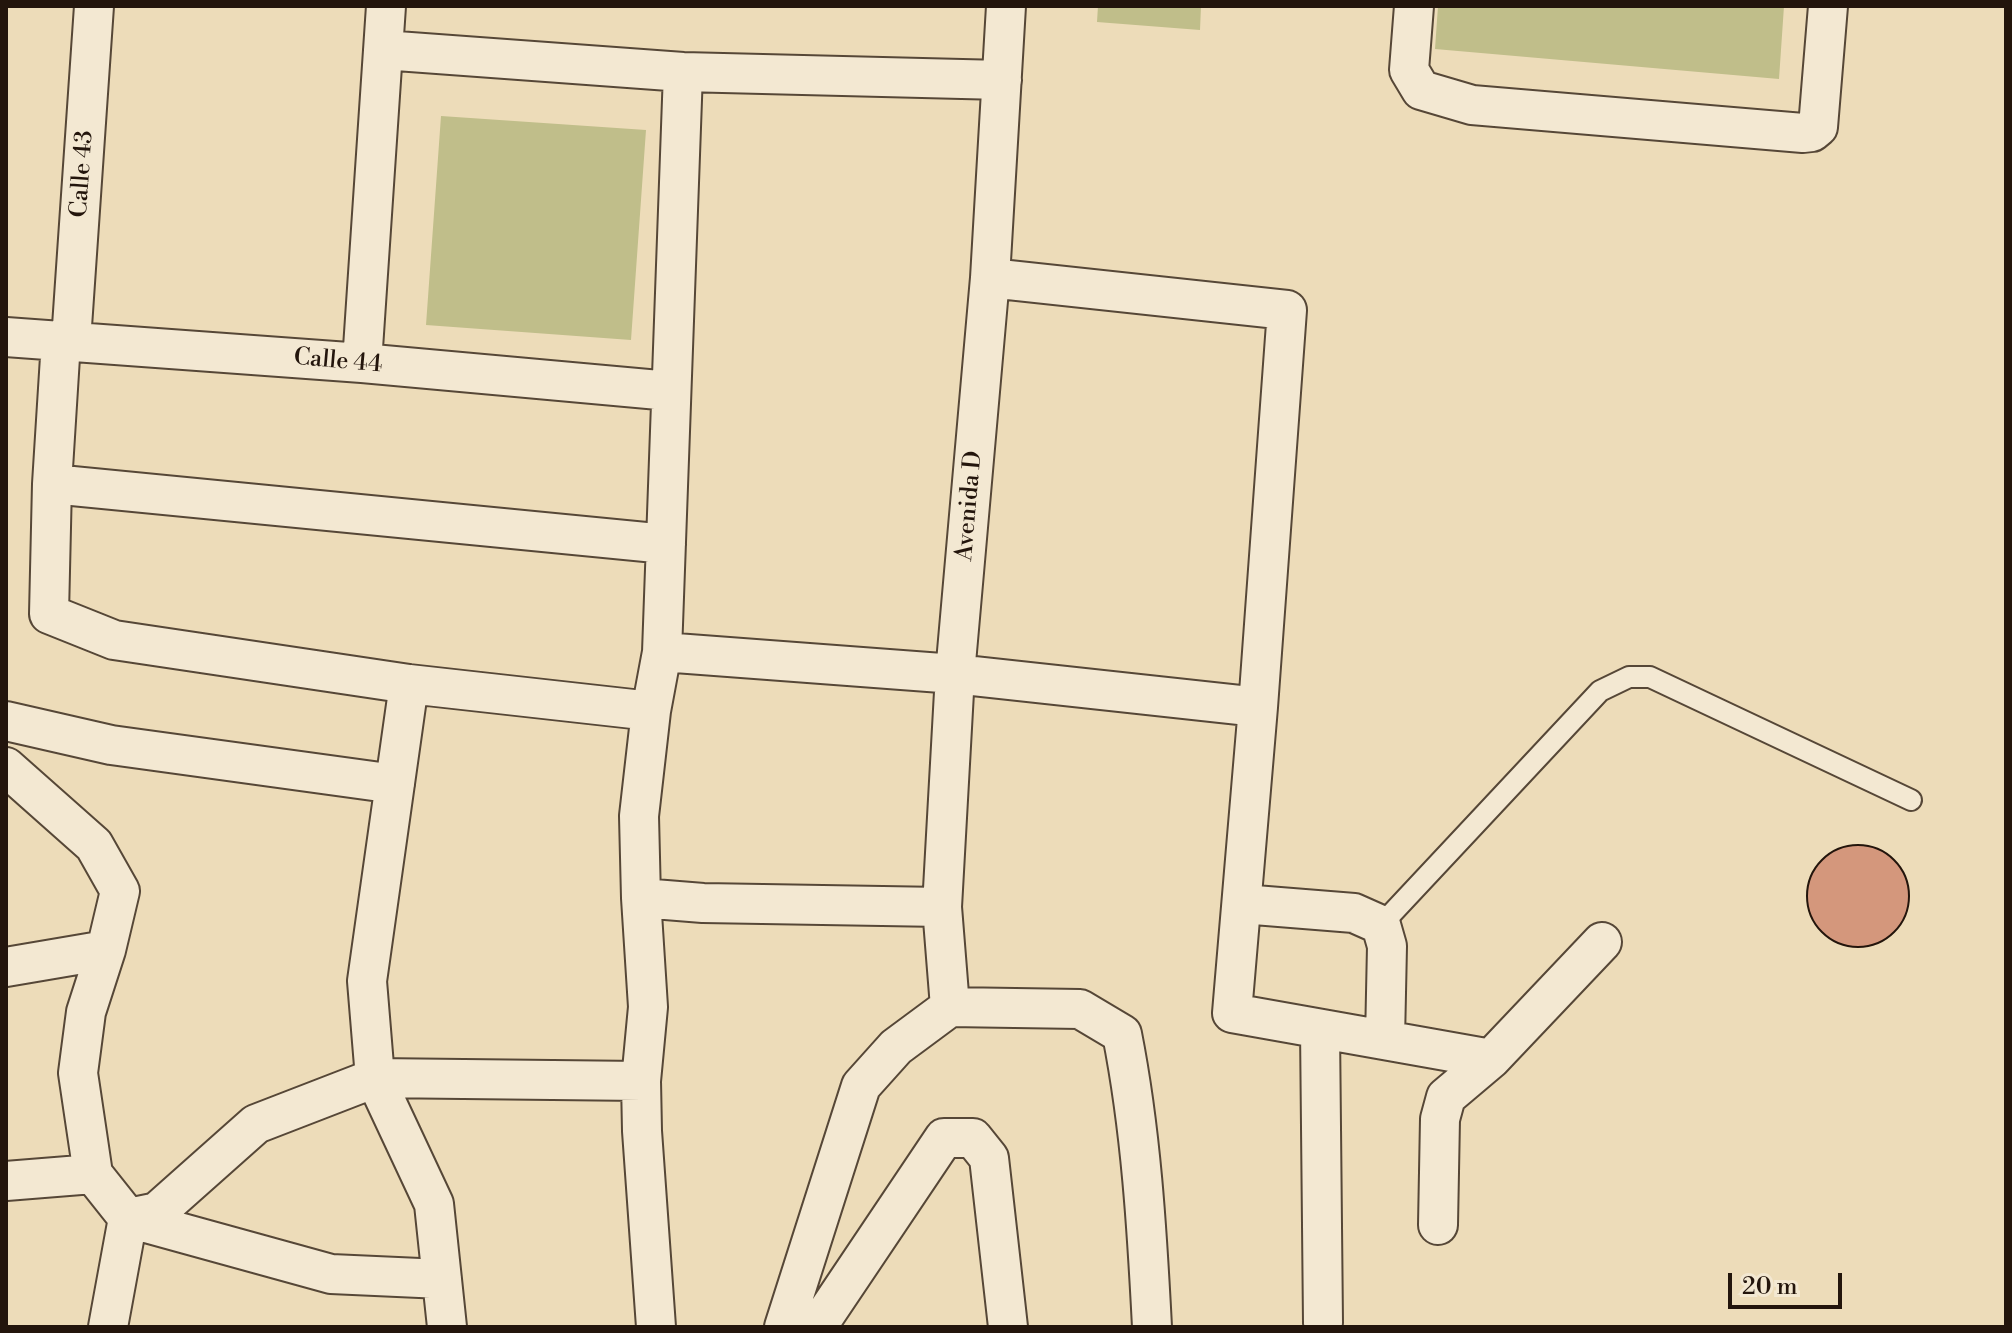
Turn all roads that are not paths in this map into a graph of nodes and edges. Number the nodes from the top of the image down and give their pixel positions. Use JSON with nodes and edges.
{"nodes":[{"id":1,"x":94,"y":6,"type":"edge"},
{"id":2,"x":386,"y":6,"type":"edge"},
{"id":3,"x":1006,"y":6,"type":"edge"},
{"id":4,"x":1414,"y":6,"type":"edge"},
{"id":5,"x":1828,"y":6,"type":"edge"},
{"id":6,"x":383,"y":50,"type":"junction"},
{"id":7,"x":683,"y":72,"type":"junction"},
{"id":8,"x":1002,"y":80,"type":"junction"},
{"id":9,"x":990,"y":278,"type":"junction"},
{"id":10,"x":6,"y":337,"type":"edge"},
{"id":11,"x":66,"y":341,"type":"junction"},
{"id":12,"x":362,"y":363,"type":"junction"},
{"id":13,"x":670,"y":391,"type":"junction"},
{"id":14,"x":52,"y":484,"type":"junction"},
{"id":15,"x":666,"y":544,"type":"junction"},
{"id":16,"x":662,"y":652,"type":"junction"},
{"id":17,"x":955,"y":674,"type":"junction"},
{"id":18,"x":409,"y":684,"type":"junction"},
{"id":19,"x":1258,"y":707,"type":"junction"},
{"id":20,"x":651,"y":711,"type":"junction"},
{"id":21,"x":6,"y":721,"type":"edge"},
{"id":22,"x":6,"y":767,"type":"edge"},
{"id":23,"x":395,"y":784,"type":"junction"},
{"id":24,"x":1911,"y":800,"type":"dead end"},
{"id":25,"x":641,"y":898,"type":"junction"},
{"id":26,"x":1242,"y":904,"type":"junction"},
{"id":27,"x":942,"y":907,"type":"junction"},
{"id":28,"x":1381,"y":925,"type":"junction"},
{"id":29,"x":1602,"y":942,"type":"dead end"},
{"id":30,"x":106,"y":950,"type":"junction"},
{"id":31,"x":6,"y":967,"type":"edge"},
{"id":32,"x":950,"y":1007,"type":"junction"},
{"id":33,"x":1320,"y":1029,"type":"junction"},
{"id":34,"x":1385,"y":1040,"type":"junction"},
{"id":35,"x":1491,"y":1059,"type":"junction"},
{"id":36,"x":375,"y":1078,"type":"junction"},
{"id":37,"x":641,"y":1081,"type":"junction"},
{"id":38,"x":93,"y":1174,"type":"junction"},
{"id":39,"x":6,"y":1181,"type":"edge"},
{"id":40,"x":128,"y":1218,"type":"junction"},
{"id":41,"x":1438,"y":1225,"type":"dead end"},
{"id":42,"x":442,"y":1279,"type":"junction"},
{"id":43,"x":1323,"y":1323,"type":"dead end"},
{"id":44,"x":108,"y":1327,"type":"edge"},
{"id":45,"x":447,"y":1327,"type":"edge"},
{"id":46,"x":656,"y":1327,"type":"edge"},
{"id":47,"x":784,"y":1327,"type":"edge"},
{"id":48,"x":817,"y":1327,"type":"edge"},
{"id":49,"x":1008,"y":1327,"type":"edge"},
{"id":50,"x":1152,"y":1327,"type":"edge"}],
"edges":[{"from":1,"to":11,"type":"street","name":"Calle 43"},
{"from":2,"to":6,"type":"street"},
{"from":3,"to":8,"type":"street","name":"Avenida D"},
{"from":4,"to":5,"type":"street"},
{"from":6,"to":7,"type":"street"},
{"from":6,"to":12,"type":"street"},
{"from":7,"to":8,"type":"street"},
{"from":7,"to":13,"type":"street"},
{"from":8,"to":9,"type":"street","name":"Avenida D"},
{"from":9,"to":17,"type":"street","name":"Avenida D"},
{"from":9,"to":19,"type":"street"},
{"from":10,"to":11,"type":"street","name":"Calle 44"},
{"from":11,"to":12,"type":"street","name":"Calle 44"},
{"from":11,"to":14,"type":"street","name":"Calle 43"},
{"from":12,"to":13,"type":"street","name":"Calle 44"},
{"from":13,"to":15,"type":"street"},
{"from":14,"to":15,"type":"street"},
{"from":14,"to":18,"type":"street","name":"Calle 43"},
{"from":15,"to":16,"type":"street"},
{"from":16,"to":17,"type":"street"},
{"from":16,"to":20,"type":"street"},
{"from":17,"to":19,"type":"street"},
{"from":17,"to":27,"type":"street","name":"Avenida D"},
{"from":18,"to":20,"type":"street"},
{"from":18,"to":23,"type":"street"},
{"from":19,"to":26,"type":"street"},
{"from":20,"to":25,"type":"street"},
{"from":21,"to":23,"type":"street"},
{"from":22,"to":30,"type":"street"},
{"from":23,"to":36,"type":"street"},
{"from":24,"to":28,"type":"lane"},
{"from":25,"to":27,"type":"street"},
{"from":25,"to":37,"type":"street"},
{"from":26,"to":28,"type":"street"},
{"from":26,"to":33,"type":"street"},
{"from":27,"to":32,"type":"street","name":"Avenida D"},
{"from":28,"to":34,"type":"street"},
{"from":29,"to":35,"type":"street"},
{"from":30,"to":31,"type":"street"},
{"from":30,"to":38,"type":"street"},
{"from":32,"to":47,"type":"street"},
{"from":32,"to":50,"type":"street"},
{"from":33,"to":34,"type":"street"},
{"from":33,"to":43,"type":"street"},
{"from":34,"to":35,"type":"street"},
{"from":35,"to":41,"type":"street"},
{"from":36,"to":37,"type":"street"},
{"from":36,"to":40,"type":"street"},
{"from":36,"to":42,"type":"street"},
{"from":37,"to":46,"type":"street"},
{"from":38,"to":39,"type":"street"},
{"from":38,"to":40,"type":"street"},
{"from":40,"to":42,"type":"street"},
{"from":40,"to":44,"type":"street"},
{"from":42,"to":45,"type":"street"},
{"from":48,"to":49,"type":"street"}]}
